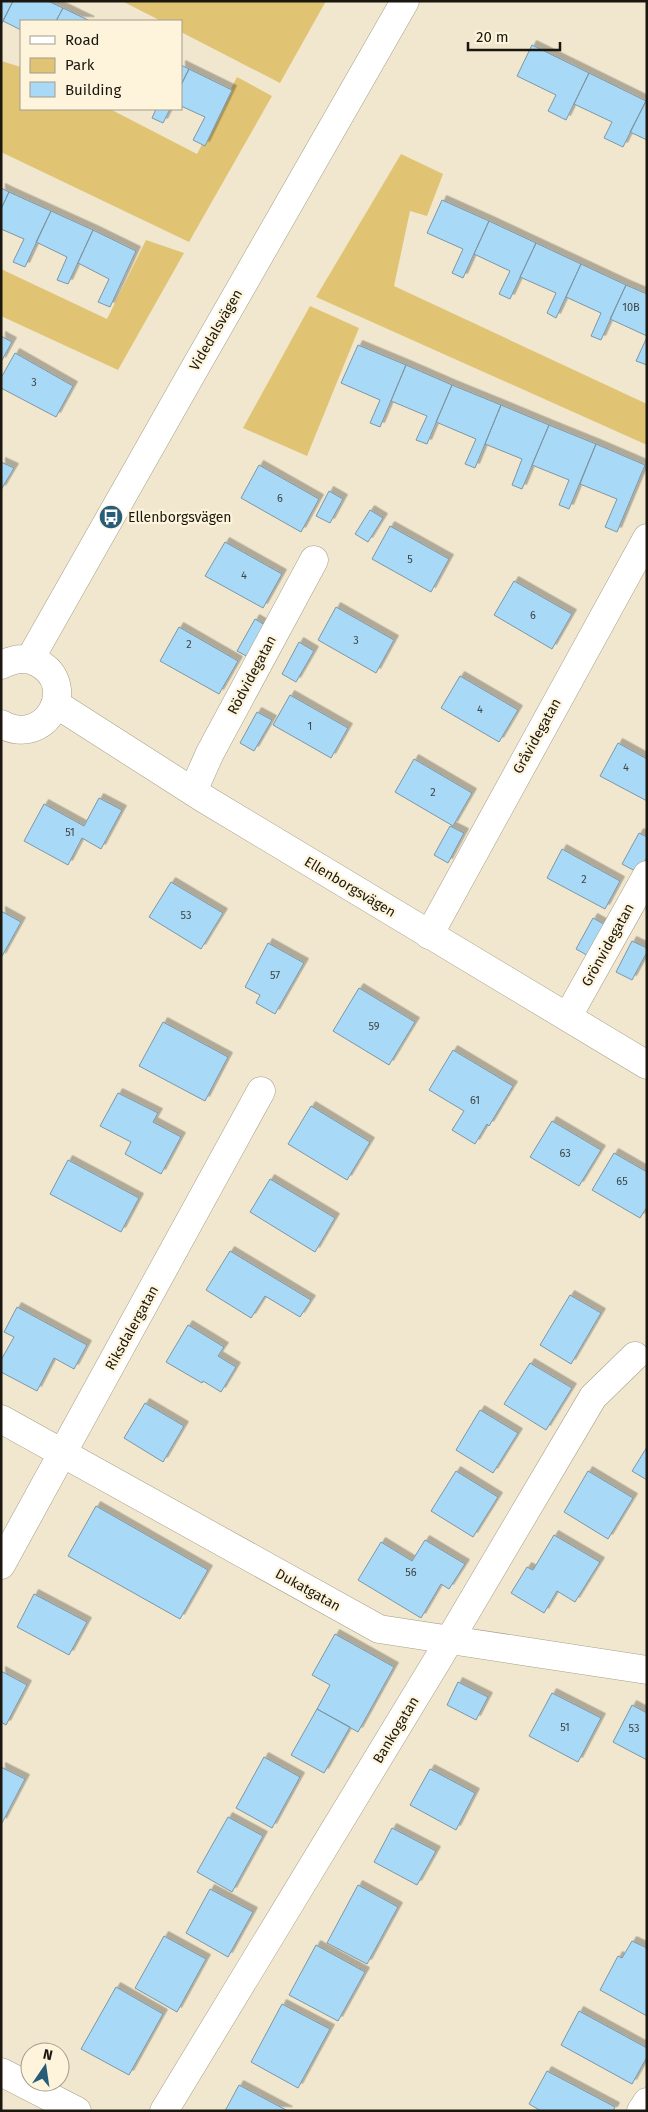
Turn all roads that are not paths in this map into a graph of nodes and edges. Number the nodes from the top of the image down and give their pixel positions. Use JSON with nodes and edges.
{"nodes":[{"id":1,"x":405,"y":1,"type":"edge"},
{"id":2,"x":647,"y":538,"type":"edge"},
{"id":3,"x":314,"y":560,"type":"dead end"},
{"id":4,"x":30,"y":659,"type":"junction"},
{"id":5,"x":1,"y":665,"type":"edge"},
{"id":6,"x":56,"y":704,"type":"junction"},
{"id":7,"x":1,"y":724,"type":"edge"},
{"id":8,"x":193,"y":791,"type":"junction"},
{"id":9,"x":647,"y":875,"type":"edge"},
{"id":10,"x":429,"y":936,"type":"junction"},
{"id":11,"x":568,"y":1016,"type":"junction"},
{"id":12,"x":647,"y":1065,"type":"edge"},
{"id":13,"x":261,"y":1090,"type":"dead end"},
{"id":14,"x":635,"y":1356,"type":"dead end"},
{"id":15,"x":1,"y":1419,"type":"edge"},
{"id":16,"x":63,"y":1454,"type":"junction"},
{"id":17,"x":1,"y":1565,"type":"edge"},
{"id":18,"x":449,"y":1640,"type":"junction"},
{"id":19,"x":647,"y":1670,"type":"edge"},
{"id":20,"x":1,"y":2072,"type":"edge"},
{"id":21,"x":647,"y":2102,"type":"edge"},
{"id":22,"x":76,"y":2111,"type":"edge"},
{"id":23,"x":164,"y":2111,"type":"edge"},
{"id":24,"x":641,"y":2111,"type":"edge"}],
"edges":[{"from":1,"to":4,"type":"street","name":"Videdalsvägen"},
{"from":2,"to":10,"type":"street","name":"Gråvidegatan"},
{"from":3,"to":8,"type":"street","name":"Rödvidegatan"},
{"from":4,"to":5,"type":"street"},
{"from":4,"to":6,"type":"street"},
{"from":6,"to":7,"type":"street"},
{"from":6,"to":8,"type":"street","name":"Ellenborgsvägen"},
{"from":8,"to":10,"type":"street","name":"Ellenborgsvägen"},
{"from":9,"to":11,"type":"street","name":"Grönvidegatan"},
{"from":10,"to":11,"type":"street","name":"Ellenborgsvägen"},
{"from":11,"to":12,"type":"street","name":"Ellenborgsvägen"},
{"from":13,"to":16,"type":"street","name":"Riksdalergatan"},
{"from":14,"to":18,"type":"street","name":"Bankogatan"},
{"from":15,"to":16,"type":"street","name":"Dukatgatan"},
{"from":16,"to":17,"type":"street","name":"Riksdalergatan"},
{"from":16,"to":18,"type":"street","name":"Dukatgatan"},
{"from":18,"to":19,"type":"street","name":"Dukatgatan"},
{"from":18,"to":23,"type":"street","name":"Bankogatan"},
{"from":20,"to":22,"type":"street"},
{"from":21,"to":24,"type":"street"}]}
